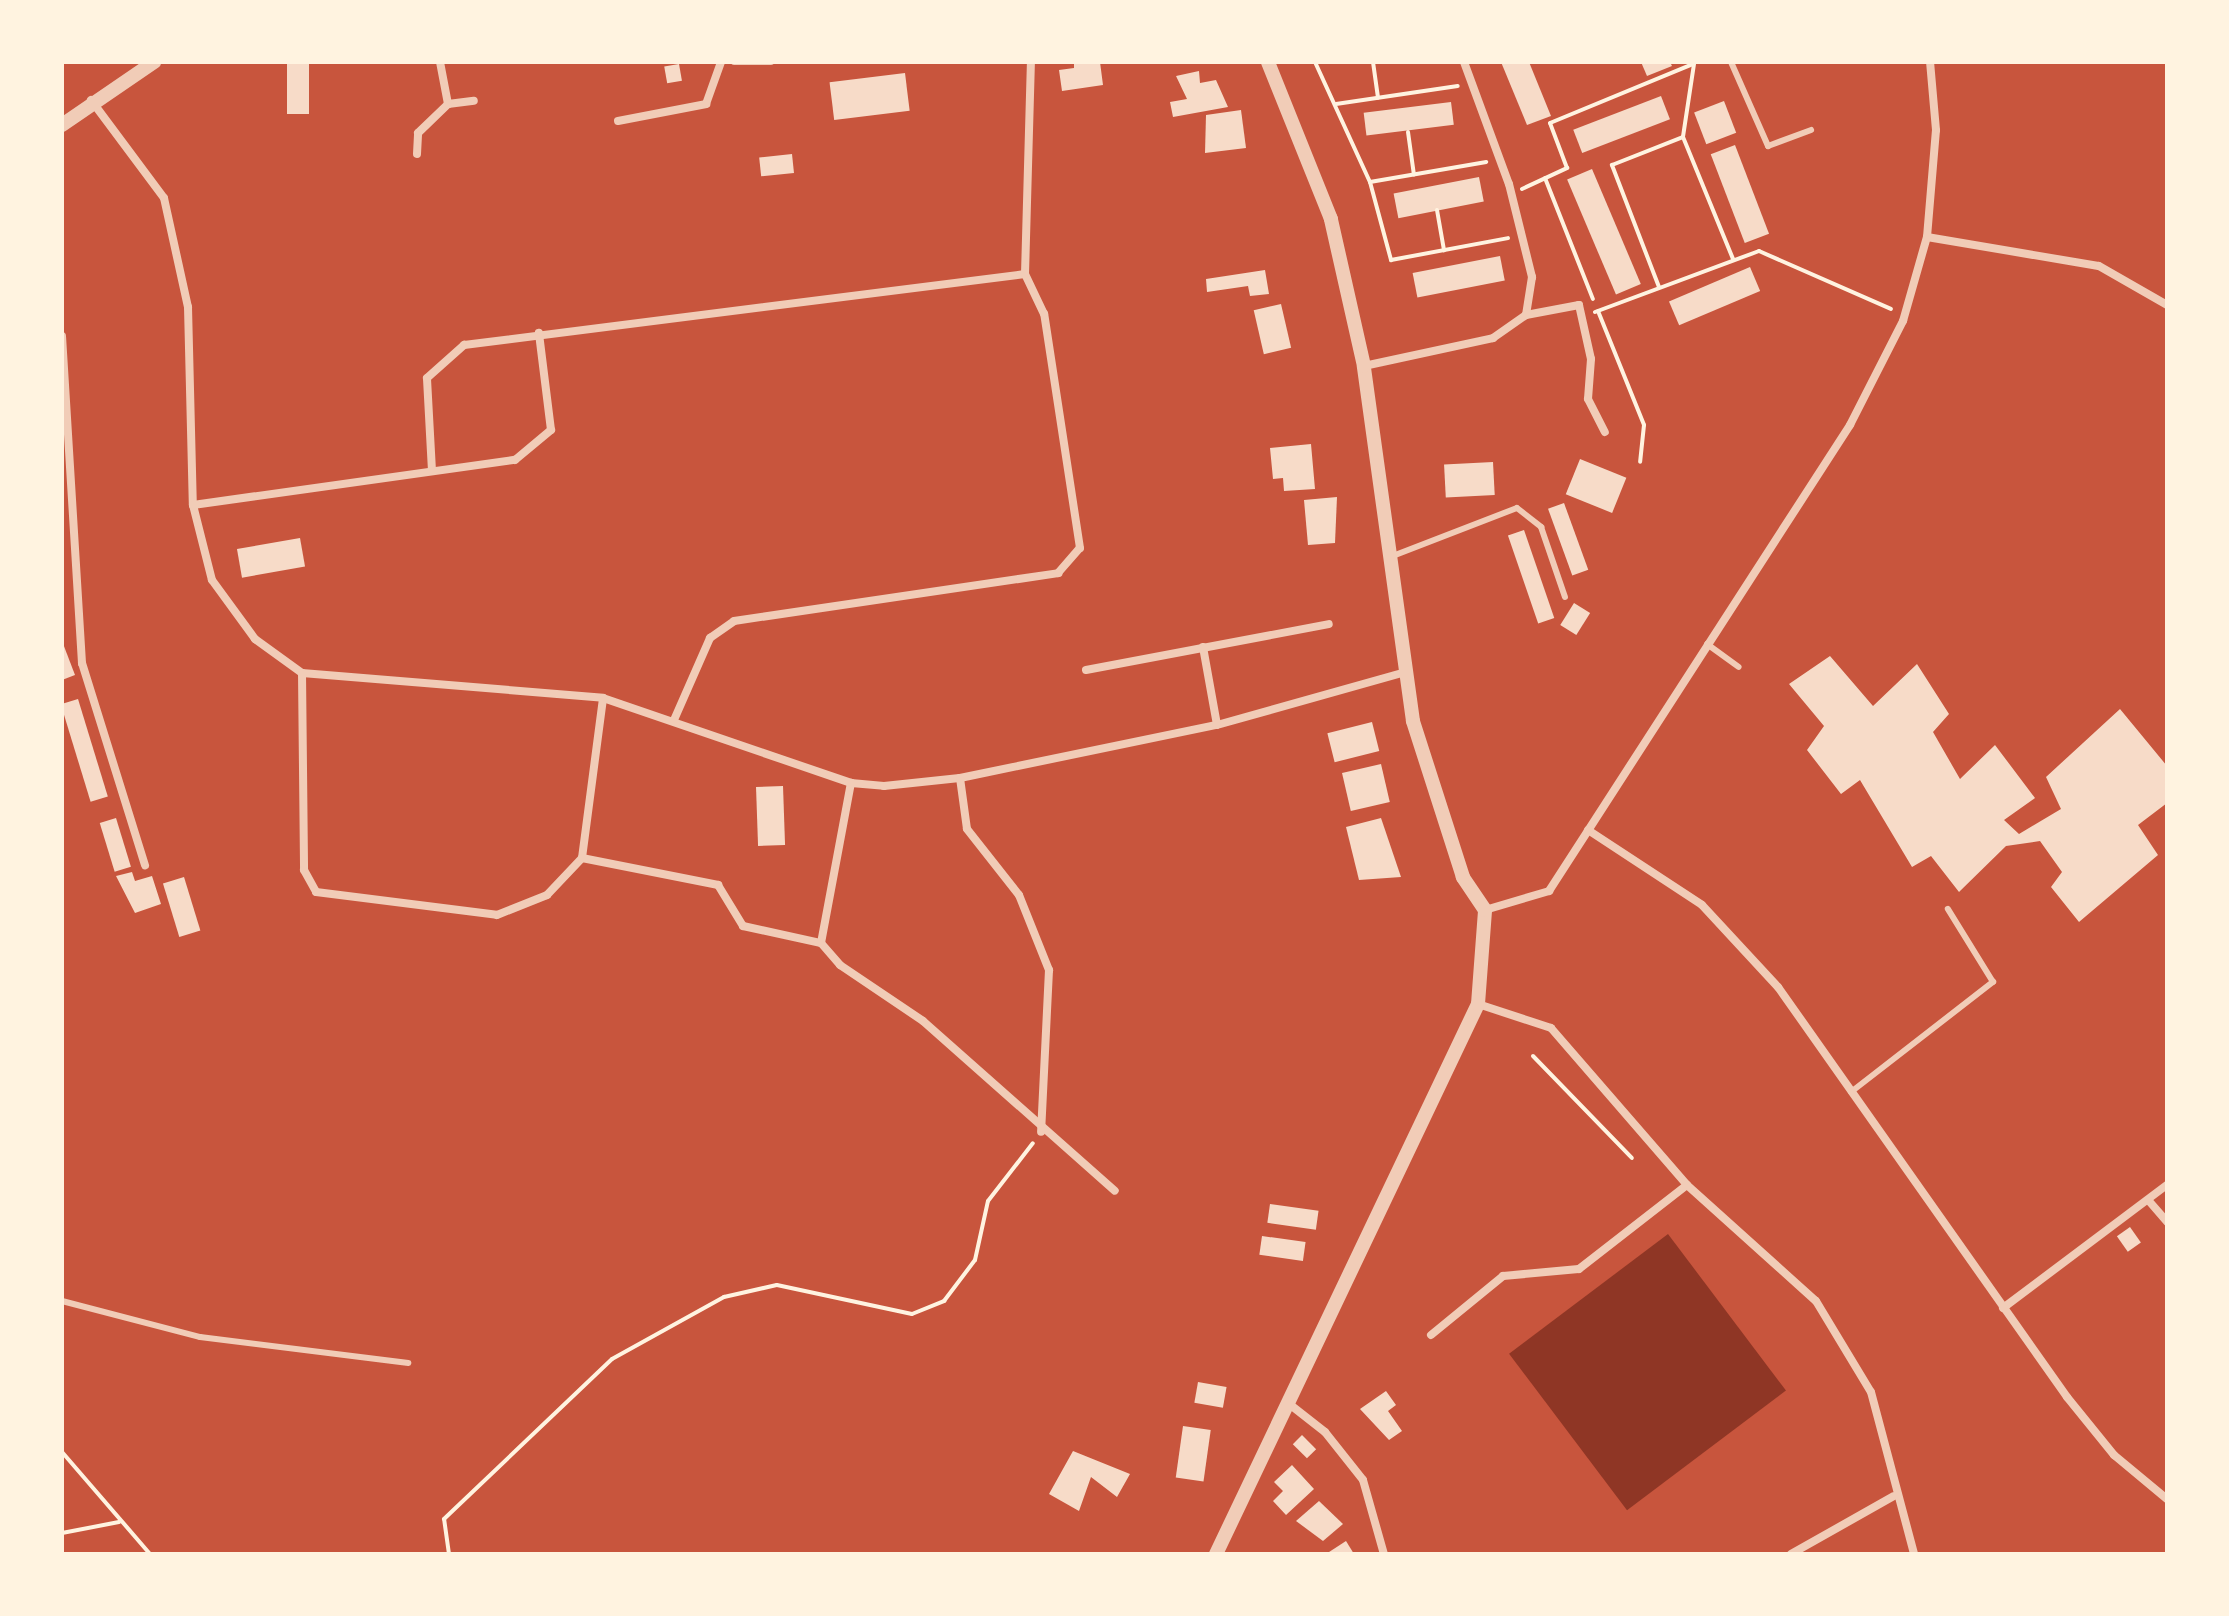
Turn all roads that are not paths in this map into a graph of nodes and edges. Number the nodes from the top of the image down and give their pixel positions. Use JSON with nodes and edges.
{"nodes":[{"id":1,"x":154,"y":62,"type":"edge"},
{"id":2,"x":440,"y":62,"type":"edge"},
{"id":3,"x":721,"y":62,"type":"edge"},
{"id":4,"x":734,"y":62,"type":"edge"},
{"id":5,"x":771,"y":62,"type":"edge"},
{"id":6,"x":1031,"y":62,"type":"edge"},
{"id":7,"x":1268,"y":62,"type":"edge"},
{"id":8,"x":1464,"y":62,"type":"edge"},
{"id":9,"x":1731,"y":62,"type":"edge"},
{"id":10,"x":1930,"y":62,"type":"edge"},
{"id":11,"x":91,"y":100,"type":"junction"},
{"id":12,"x":474,"y":101,"type":"dead end"},
{"id":13,"x":448,"y":104,"type":"junction"},
{"id":14,"x":618,"y":121,"type":"dead end"},
{"id":15,"x":62,"y":125,"type":"edge"},
{"id":16,"x":1811,"y":130,"type":"dead end"},
{"id":17,"x":417,"y":154,"type":"dead end"},
{"id":18,"x":1927,"y":237,"type":"junction"},
{"id":19,"x":1025,"y":274,"type":"junction"},
{"id":20,"x":2167,"y":305,"type":"edge"},
{"id":21,"x":1526,"y":315,"type":"junction"},
{"id":22,"x":539,"y":333,"type":"junction"},
{"id":23,"x":62,"y":336,"type":"edge"},
{"id":24,"x":1364,"y":366,"type":"junction"},
{"id":25,"x":1605,"y":432,"type":"dead end"},
{"id":26,"x":432,"y":471,"type":"junction"},
{"id":27,"x":193,"y":505,"type":"junction"},
{"id":28,"x":1390,"y":557,"type":"junction"},
{"id":29,"x":1565,"y":597,"type":"dead end"},
{"id":30,"x":1329,"y":624,"type":"dead end"},
{"id":31,"x":1707,"y":644,"type":"junction"},
{"id":32,"x":1203,"y":647,"type":"junction"},
{"id":33,"x":1739,"y":667,"type":"dead end"},
{"id":34,"x":1086,"y":670,"type":"dead end"},
{"id":35,"x":1405,"y":672,"type":"junction"},
{"id":36,"x":302,"y":673,"type":"junction"},
{"id":37,"x":603,"y":698,"type":"junction"},
{"id":38,"x":674,"y":720,"type":"junction"},
{"id":39,"x":1217,"y":725,"type":"junction"},
{"id":40,"x":960,"y":778,"type":"junction"},
{"id":41,"x":851,"y":783,"type":"junction"},
{"id":42,"x":1588,"y":830,"type":"junction"},
{"id":43,"x":582,"y":858,"type":"junction"},
{"id":44,"x":145,"y":865,"type":"dead end"},
{"id":45,"x":1948,"y":909,"type":"dead end"},
{"id":46,"x":1485,"y":910,"type":"junction"},
{"id":47,"x":821,"y":943,"type":"junction"},
{"id":48,"x":1478,"y":1004,"type":"junction"},
{"id":49,"x":1851,"y":1092,"type":"junction"},
{"id":50,"x":1041,"y":1132,"type":"junction"},
{"id":51,"x":1687,"y":1185,"type":"junction"},
{"id":52,"x":2167,"y":1185,"type":"edge"},
{"id":53,"x":1115,"y":1191,"type":"dead end"},
{"id":54,"x":2149,"y":1201,"type":"junction"},
{"id":55,"x":2167,"y":1222,"type":"edge"},
{"id":56,"x":62,"y":1301,"type":"edge"},
{"id":57,"x":2003,"y":1308,"type":"junction"},
{"id":58,"x":1431,"y":1335,"type":"dead end"},
{"id":59,"x":408,"y":1363,"type":"dead end"},
{"id":60,"x":1288,"y":1403,"type":"junction"},
{"id":61,"x":1894,"y":1496,"type":"junction"},
{"id":62,"x":2167,"y":1499,"type":"edge"},
{"id":63,"x":1216,"y":1554,"type":"edge"},
{"id":64,"x":1384,"y":1554,"type":"edge"},
{"id":65,"x":1791,"y":1554,"type":"edge"},
{"id":66,"x":1914,"y":1554,"type":"edge"}],
"edges":[{"from":1,"to":11,"type":"street"},
{"from":2,"to":13,"type":"street"},
{"from":3,"to":14,"type":"street"},
{"from":4,"to":5,"type":"lane"},
{"from":6,"to":19,"type":"street"},
{"from":7,"to":24,"type":"street"},
{"from":8,"to":21,"type":"street"},
{"from":9,"to":16,"type":"lane"},
{"from":10,"to":18,"type":"street"},
{"from":11,"to":15,"type":"street"},
{"from":11,"to":27,"type":"street"},
{"from":12,"to":13,"type":"street"},
{"from":13,"to":17,"type":"street"},
{"from":18,"to":20,"type":"street"},
{"from":18,"to":31,"type":"street"},
{"from":19,"to":22,"type":"street"},
{"from":19,"to":38,"type":"street"},
{"from":21,"to":24,"type":"street"},
{"from":21,"to":25,"type":"street"},
{"from":22,"to":26,"type":"street"},
{"from":22,"to":26,"type":"street"},
{"from":23,"to":44,"type":"street"},
{"from":24,"to":28,"type":"street"},
{"from":26,"to":27,"type":"street"},
{"from":27,"to":36,"type":"street"},
{"from":28,"to":29,"type":"lane"},
{"from":28,"to":35,"type":"street"},
{"from":30,"to":32,"type":"street"},
{"from":31,"to":33,"type":"lane"},
{"from":31,"to":42,"type":"street"},
{"from":32,"to":34,"type":"street"},
{"from":32,"to":39,"type":"street"},
{"from":35,"to":39,"type":"street"},
{"from":35,"to":46,"type":"street"},
{"from":36,"to":37,"type":"street"},
{"from":36,"to":43,"type":"street"},
{"from":37,"to":38,"type":"street"},
{"from":37,"to":43,"type":"street"},
{"from":38,"to":41,"type":"street"},
{"from":39,"to":40,"type":"street"},
{"from":40,"to":41,"type":"street"},
{"from":40,"to":50,"type":"street"},
{"from":41,"to":47,"type":"street"},
{"from":42,"to":46,"type":"street"},
{"from":42,"to":49,"type":"street"},
{"from":43,"to":47,"type":"street"},
{"from":45,"to":49,"type":"lane"},
{"from":46,"to":48,"type":"street"},
{"from":47,"to":50,"type":"street"},
{"from":48,"to":51,"type":"street"},
{"from":48,"to":60,"type":"street"},
{"from":49,"to":57,"type":"street"},
{"from":50,"to":53,"type":"street"},
{"from":51,"to":58,"type":"street"},
{"from":51,"to":61,"type":"street"},
{"from":52,"to":54,"type":"street"},
{"from":54,"to":55,"type":"street"},
{"from":54,"to":57,"type":"street"},
{"from":56,"to":59,"type":"lane"},
{"from":57,"to":62,"type":"street"},
{"from":60,"to":63,"type":"street"},
{"from":60,"to":64,"type":"street"},
{"from":61,"to":65,"type":"street"},
{"from":61,"to":66,"type":"street"}]}
